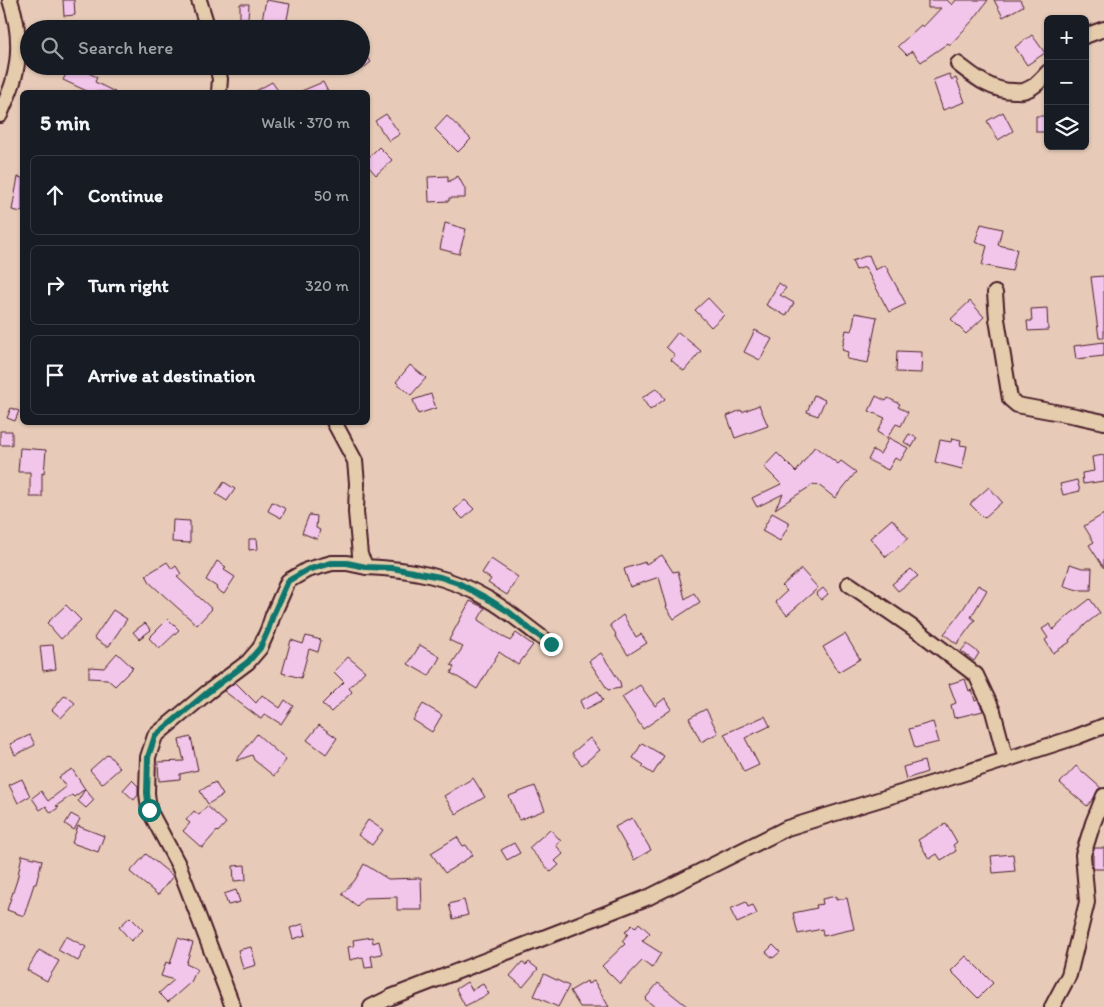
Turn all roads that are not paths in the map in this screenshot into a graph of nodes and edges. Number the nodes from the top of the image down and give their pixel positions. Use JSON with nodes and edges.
{"nodes":[{"id":1,"x":10,"y":0,"type":"edge"},
{"id":2,"x":199,"y":0,"type":"edge"},
{"id":3,"x":205,"y":20,"type":"edge"},
{"id":4,"x":1104,"y":29,"type":"edge"},
{"id":5,"x":1089,"y":35,"type":"edge"},
{"id":6,"x":958,"y":64,"type":"dead end"},
{"id":7,"x":219,"y":75,"type":"edge"},
{"id":8,"x":1044,"y":77,"type":"edge"},
{"id":9,"x":220,"y":90,"type":"edge"},
{"id":10,"x":0,"y":114,"type":"edge"},
{"id":11,"x":995,"y":293,"type":"dead end"},
{"id":12,"x":1104,"y":422,"type":"edge"},
{"id":13,"x":336,"y":425,"type":"edge"},
{"id":14,"x":366,"y":567,"type":"junction"},
{"id":15,"x":849,"y":584,"type":"dead end"},
{"id":16,"x":551,"y":644,"type":"dead end"},
{"id":17,"x":1104,"y":726,"type":"edge"},
{"id":18,"x":1006,"y":760,"type":"junction"},
{"id":19,"x":1104,"y":796,"type":"edge"},
{"id":20,"x":233,"y":1007,"type":"edge"},
{"id":21,"x":371,"y":1007,"type":"edge"},
{"id":22,"x":1052,"y":1007,"type":"edge"}],
"edges":[{"from":1,"to":10,"type":"street"},
{"from":2,"to":3,"type":"street"},
{"from":4,"to":5,"type":"street"},
{"from":6,"to":8,"type":"street"},
{"from":7,"to":9,"type":"street"},
{"from":11,"to":12,"type":"street"},
{"from":13,"to":14,"type":"street"},
{"from":14,"to":16,"type":"street"},
{"from":14,"to":20,"type":"street"},
{"from":15,"to":18,"type":"street"},
{"from":17,"to":18,"type":"street"},
{"from":18,"to":21,"type":"street"},
{"from":19,"to":22,"type":"street"}]}
